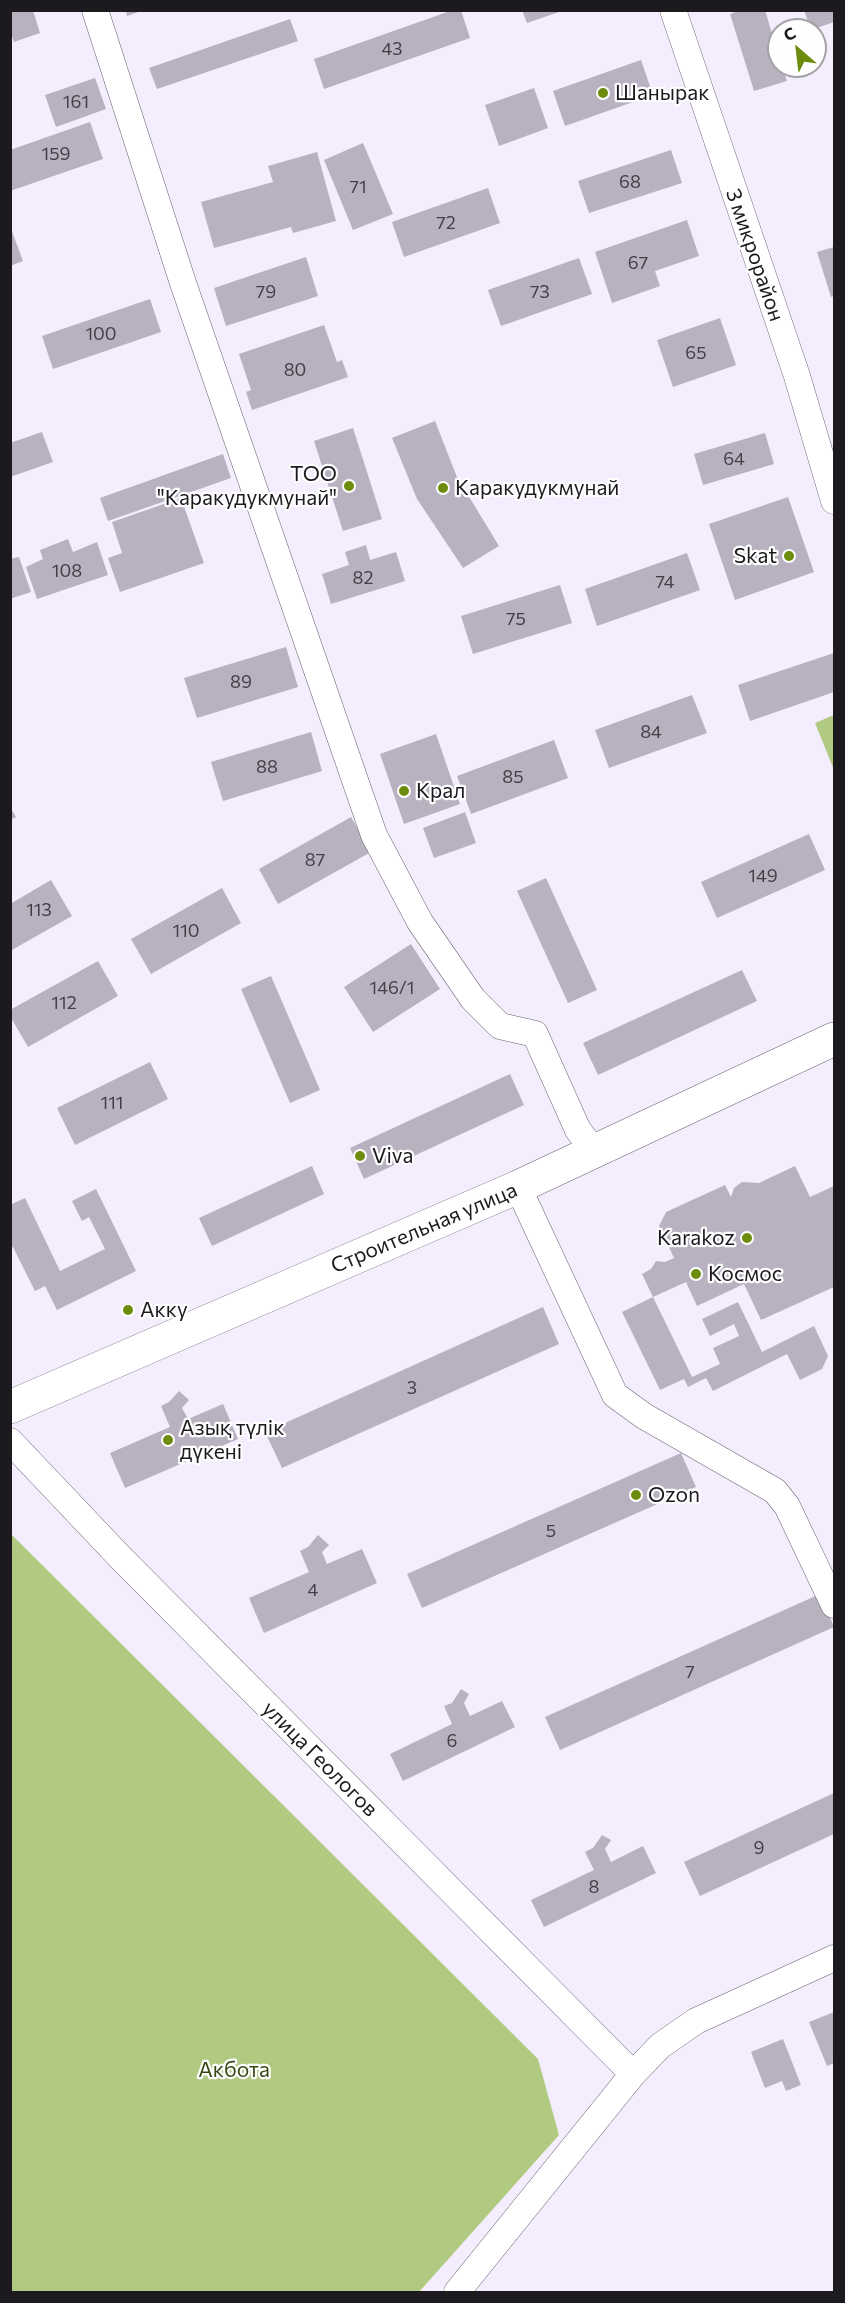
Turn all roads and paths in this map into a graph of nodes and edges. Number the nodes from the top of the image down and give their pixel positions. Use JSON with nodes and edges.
{"nodes":[{"id":1,"x":95,"y":10,"type":"edge"},
{"id":2,"x":673,"y":10,"type":"edge"},
{"id":3,"x":834,"y":501,"type":"edge"},
{"id":4,"x":834,"y":1039,"type":"edge"},
{"id":5,"x":595,"y":1152,"type":"junction"},
{"id":6,"x":518,"y":1187,"type":"junction"},
{"id":7,"x":10,"y":1407,"type":"edge"},
{"id":8,"x":10,"y":1441,"type":"edge"},
{"id":9,"x":834,"y":1605,"type":"edge"},
{"id":10,"x":834,"y":1958,"type":"edge"},
{"id":11,"x":633,"y":2074,"type":"junction"},
{"id":12,"x":457,"y":2292,"type":"edge"}],
"edges":[{"from":1,"to":5,"type":"street"},
{"from":2,"to":3,"type":"street","name":"3 микрорайон"},
{"from":4,"to":5,"type":"main road","name":"Строительная улица"},
{"from":5,"to":6,"type":"main road","name":"Строительная улица"},
{"from":6,"to":7,"type":"main road","name":"Строительная улица"},
{"from":6,"to":9,"type":"street"},
{"from":8,"to":11,"type":"street","name":"улица Геологов"},
{"from":10,"to":11,"type":"street"},
{"from":11,"to":12,"type":"street"}]}
